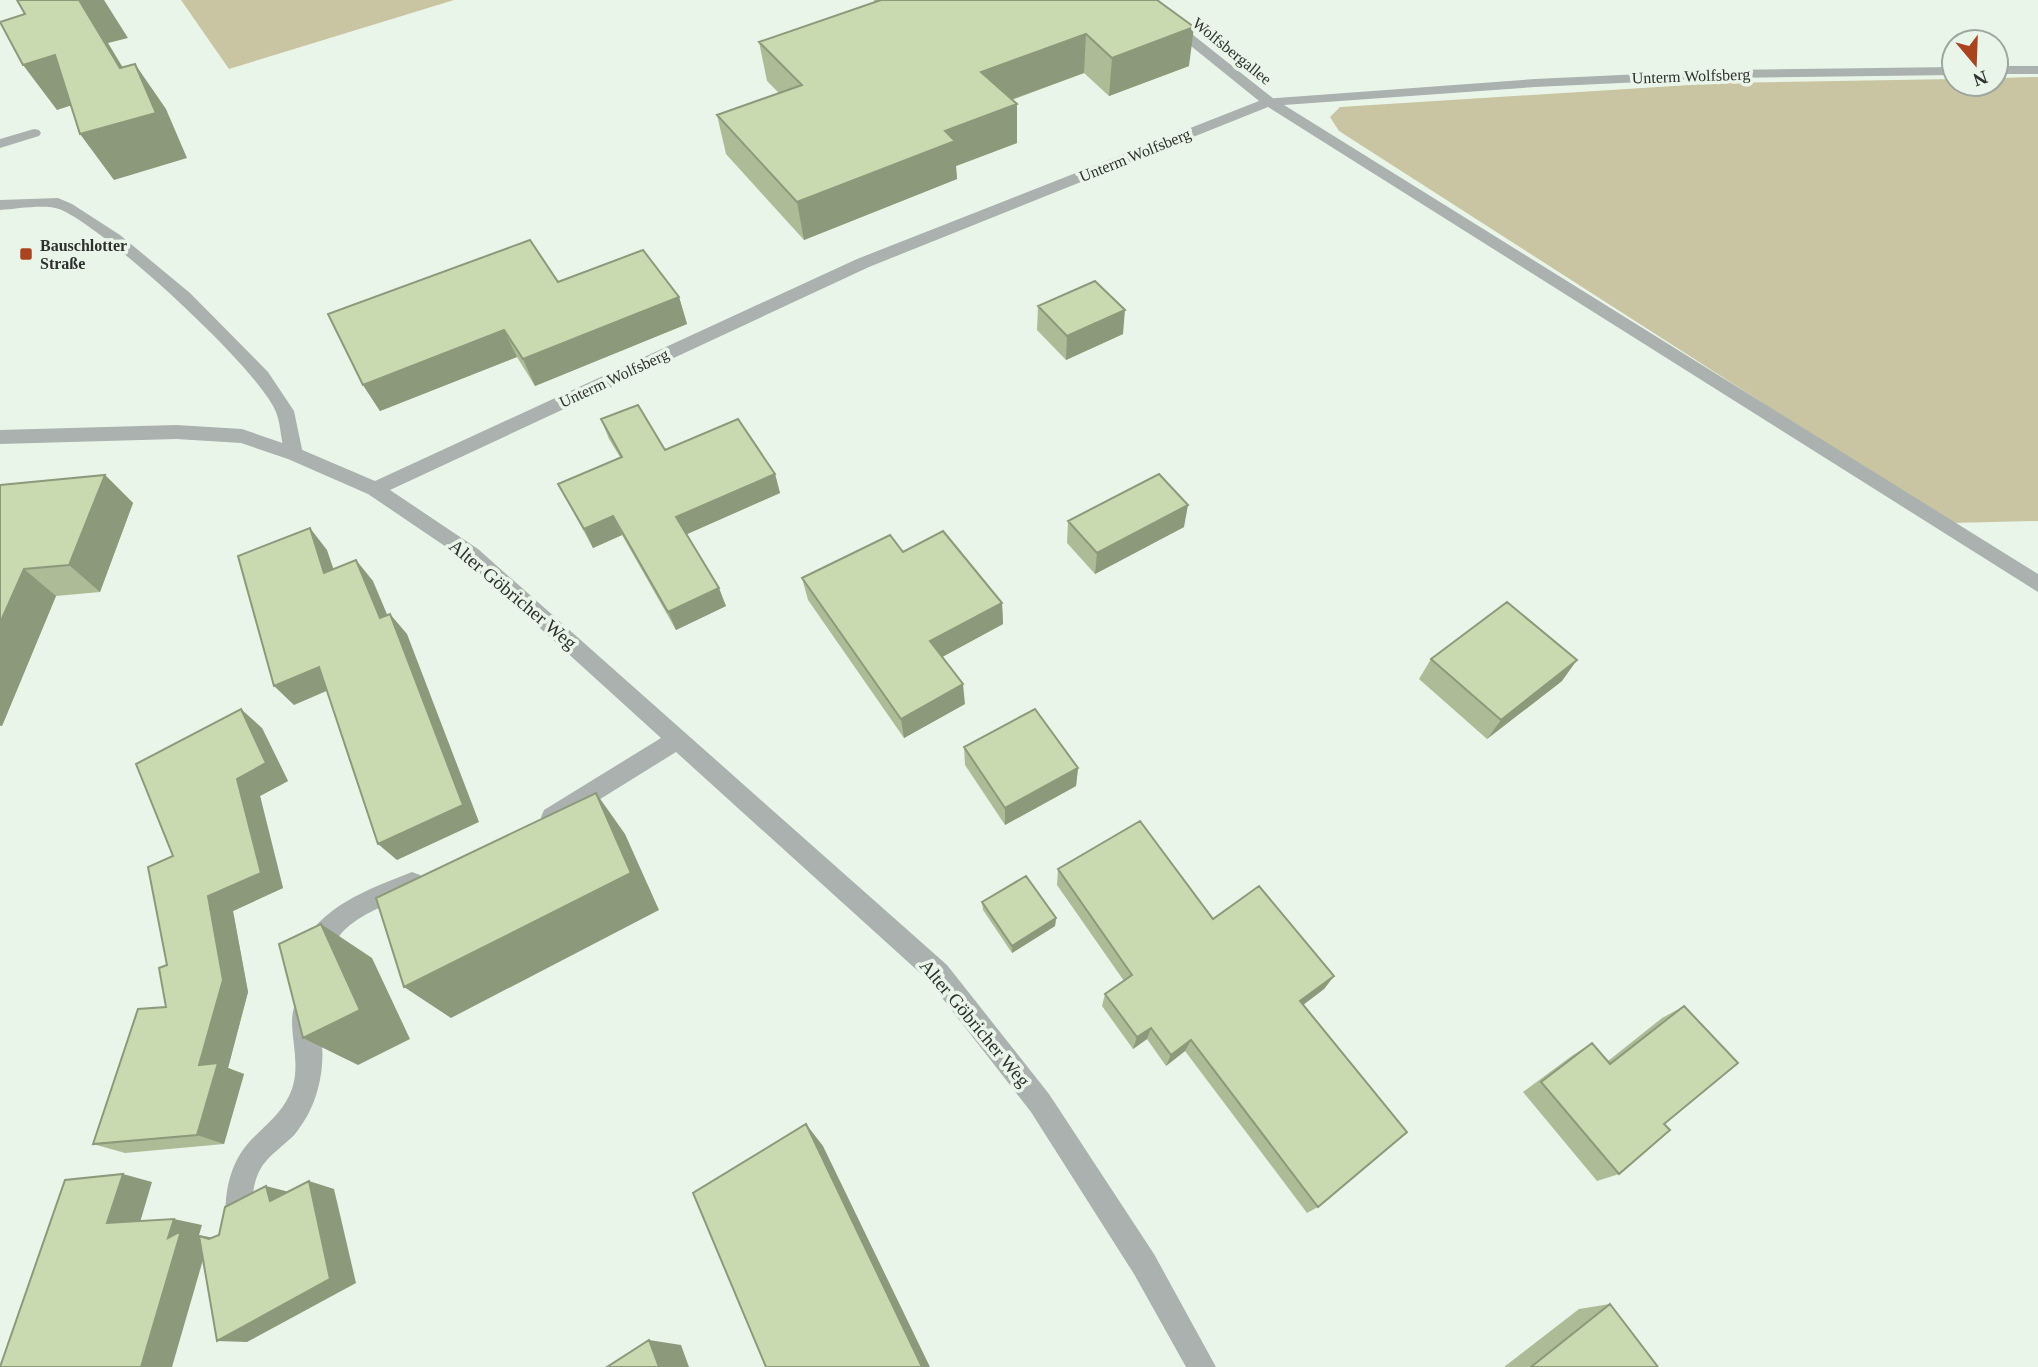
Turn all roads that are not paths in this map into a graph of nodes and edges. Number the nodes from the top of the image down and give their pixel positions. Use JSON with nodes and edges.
{"nodes":[{"id":1,"x":1141,"y":0,"type":"edge"},
{"id":2,"x":2010,"y":70,"type":"edge"},
{"id":3,"x":2038,"y":70,"type":"edge"},
{"id":4,"x":1940,"y":71,"type":"edge"},
{"id":5,"x":1269,"y":102,"type":"junction"},
{"id":6,"x":34,"y":133,"type":"dead end"},
{"id":7,"x":0,"y":144,"type":"edge"},
{"id":8,"x":0,"y":205,"type":"edge"},
{"id":9,"x":0,"y":437,"type":"edge"},
{"id":10,"x":294,"y":454,"type":"junction"},
{"id":11,"x":375,"y":489,"type":"junction"},
{"id":12,"x":2038,"y":584,"type":"edge"},
{"id":13,"x":678,"y":739,"type":"junction"},
{"id":14,"x":532,"y":827,"type":"edge"},
{"id":15,"x":429,"y":876,"type":"edge"},
{"id":16,"x":237,"y":1228,"type":"edge"},
{"id":17,"x":1202,"y":1367,"type":"edge"}],
"edges":[{"from":1,"to":5,"type":"street","name":"Wolfsbergallee"},
{"from":2,"to":3,"type":"street"},
{"from":4,"to":5,"type":"street","name":"Unterm Wolfsberg"},
{"from":5,"to":11,"type":"street","name":"Unterm Wolfsberg"},
{"from":5,"to":12,"type":"street","name":"Wolfsbergallee"},
{"from":6,"to":7,"type":"street"},
{"from":8,"to":10,"type":"street"},
{"from":9,"to":10,"type":"street","name":"Alter Göbricher Weg"},
{"from":10,"to":11,"type":"street","name":"Alter Göbricher Weg"},
{"from":11,"to":13,"type":"street","name":"Alter Göbricher Weg"},
{"from":13,"to":14,"type":"street"},
{"from":13,"to":17,"type":"street","name":"Alter Göbricher Weg"},
{"from":15,"to":16,"type":"street"}]}
